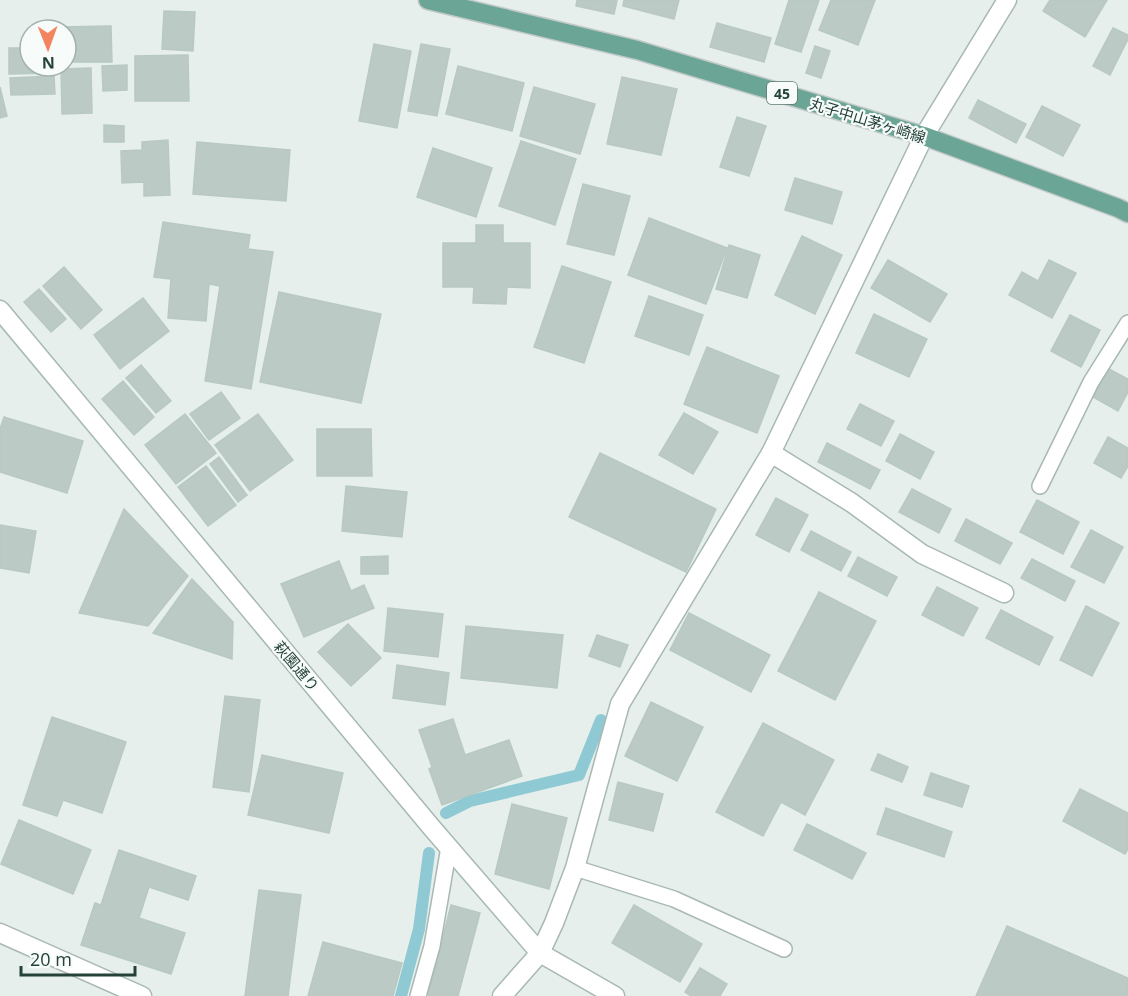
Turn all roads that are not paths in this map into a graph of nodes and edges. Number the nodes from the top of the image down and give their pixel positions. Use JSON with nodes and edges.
{"nodes":[{"id":1,"x":428,"y":0,"type":"edge"},
{"id":2,"x":1007,"y":0,"type":"edge"},
{"id":3,"x":924,"y":136,"type":"junction"},
{"id":4,"x":1128,"y":213,"type":"edge"},
{"id":5,"x":0,"y":310,"type":"edge"},
{"id":6,"x":1128,"y":322,"type":"edge"},
{"id":7,"x":771,"y":453,"type":"junction"},
{"id":8,"x":1040,"y":486,"type":"dead end"},
{"id":9,"x":1004,"y":592,"type":"dead end"},
{"id":10,"x":449,"y":847,"type":"junction"},
{"id":11,"x":575,"y":868,"type":"junction"},
{"id":12,"x":0,"y":933,"type":"edge"},
{"id":13,"x":784,"y":949,"type":"dead end"},
{"id":14,"x":540,"y":953,"type":"junction"},
{"id":15,"x":142,"y":996,"type":"edge"},
{"id":16,"x":418,"y":996,"type":"edge"},
{"id":17,"x":502,"y":996,"type":"edge"},
{"id":18,"x":615,"y":996,"type":"edge"}],
"edges":[{"from":1,"to":3,"type":"main road","name":"丸子中山茅ヶ崎線","number":"45"},
{"from":2,"to":3,"type":"street"},
{"from":3,"to":4,"type":"main road","name":"丸子中山茅ヶ崎線","number":"45"},
{"from":3,"to":7,"type":"street"},
{"from":5,"to":10,"type":"street","name":"萩園通り"},
{"from":6,"to":8,"type":"lane"},
{"from":7,"to":9,"type":"street"},
{"from":7,"to":11,"type":"street"},
{"from":10,"to":14,"type":"street","name":"萩園通り"},
{"from":10,"to":16,"type":"lane"},
{"from":11,"to":13,"type":"lane"},
{"from":11,"to":14,"type":"street"},
{"from":12,"to":15,"type":"street"},
{"from":14,"to":17,"type":"street"},
{"from":14,"to":18,"type":"street","name":"萩園通り"}]}
